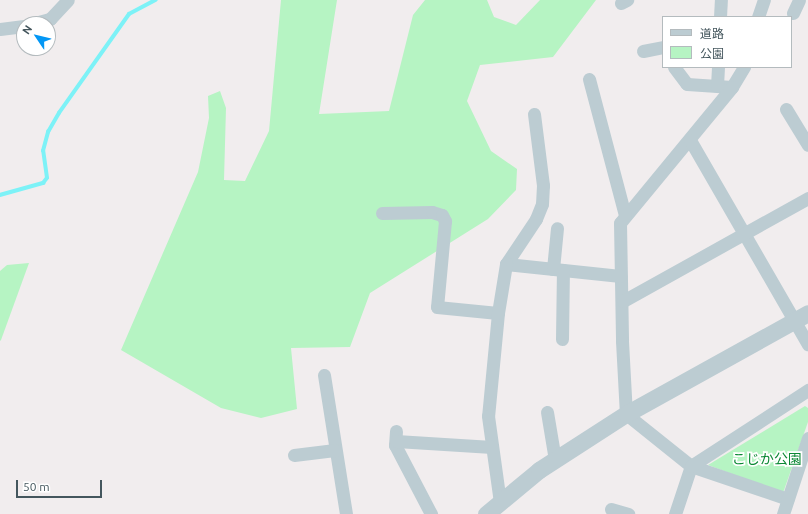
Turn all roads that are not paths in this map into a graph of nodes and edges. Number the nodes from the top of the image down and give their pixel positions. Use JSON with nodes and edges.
{"nodes":[{"id":1,"x":68,"y":0,"type":"edge"},
{"id":2,"x":721,"y":0,"type":"edge"},
{"id":3,"x":764,"y":0,"type":"edge"},
{"id":4,"x":799,"y":0,"type":"edge"},
{"id":5,"x":793,"y":13,"type":"dead end"},
{"id":6,"x":53,"y":16,"type":"edge"},
{"id":7,"x":720,"y":16,"type":"edge"},
{"id":8,"x":758,"y":16,"type":"edge"},
{"id":9,"x":16,"y":27,"type":"edge"},
{"id":10,"x":0,"y":29,"type":"edge"},
{"id":11,"x":662,"y":47,"type":"edge"},
{"id":12,"x":644,"y":50,"type":"dead end"},
{"id":13,"x":675,"y":68,"type":"edge"},
{"id":14,"x":718,"y":68,"type":"edge"},
{"id":15,"x":743,"y":68,"type":"edge"},
{"id":16,"x":589,"y":79,"type":"dead end"},
{"id":17,"x":717,"y":86,"type":"junction"},
{"id":18,"x":732,"y":87,"type":"junction"},
{"id":19,"x":786,"y":109,"type":"dead end"},
{"id":20,"x":534,"y":114,"type":"dead end"},
{"id":21,"x":690,"y":140,"type":"junction"},
{"id":22,"x":808,"y":145,"type":"edge"},
{"id":23,"x":808,"y":198,"type":"edge"},
{"id":24,"x":382,"y":213,"type":"dead end"},
{"id":25,"x":625,"y":215,"type":"junction"},
{"id":26,"x":557,"y":228,"type":"dead end"},
{"id":27,"x":744,"y":234,"type":"junction"},
{"id":28,"x":506,"y":264,"type":"junction"},
{"id":29,"x":558,"y":270,"type":"junction"},
{"id":30,"x":620,"y":276,"type":"junction"},
{"id":31,"x":623,"y":301,"type":"junction"},
{"id":32,"x":498,"y":313,"type":"junction"},
{"id":33,"x":801,"y":317,"type":"edge"},
{"id":34,"x":562,"y":339,"type":"dead end"},
{"id":35,"x":808,"y":344,"type":"edge"},
{"id":36,"x":324,"y":375,"type":"dead end"},
{"id":37,"x":808,"y":390,"type":"edge"},
{"id":38,"x":547,"y":412,"type":"dead end"},
{"id":39,"x":626,"y":414,"type":"junction"},
{"id":40,"x":808,"y":438,"type":"edge"},
{"id":41,"x":492,"y":447,"type":"junction"},
{"id":42,"x":336,"y":450,"type":"junction"},
{"id":43,"x":294,"y":455,"type":"dead end"},
{"id":44,"x":555,"y":460,"type":"junction"},
{"id":45,"x":691,"y":466,"type":"junction"},
{"id":46,"x":788,"y":499,"type":"junction"},
{"id":47,"x":500,"y":502,"type":"junction"},
{"id":48,"x":611,"y":509,"type":"dead end"},
{"id":49,"x":346,"y":514,"type":"edge"},
{"id":50,"x":431,"y":514,"type":"edge"},
{"id":51,"x":486,"y":514,"type":"edge"},
{"id":52,"x":628,"y":514,"type":"edge"},
{"id":53,"x":675,"y":514,"type":"edge"},
{"id":54,"x":783,"y":514,"type":"edge"}],
"edges":[{"from":1,"to":6,"type":"street"},
{"from":2,"to":7,"type":"street"},
{"from":3,"to":8,"type":"street"},
{"from":4,"to":5,"type":"street"},
{"from":9,"to":10,"type":"street"},
{"from":11,"to":12,"type":"street"},
{"from":13,"to":17,"type":"street"},
{"from":14,"to":17,"type":"street"},
{"from":15,"to":18,"type":"street"},
{"from":16,"to":25,"type":"street"},
{"from":17,"to":18,"type":"street"},
{"from":18,"to":21,"type":"street"},
{"from":19,"to":22,"type":"street"},
{"from":20,"to":28,"type":"street"},
{"from":21,"to":25,"type":"street"},
{"from":21,"to":27,"type":"street"},
{"from":23,"to":27,"type":"street"},
{"from":24,"to":32,"type":"street"},
{"from":25,"to":30,"type":"street"},
{"from":26,"to":29,"type":"street"},
{"from":27,"to":31,"type":"street"},
{"from":27,"to":33,"type":"street"},
{"from":28,"to":29,"type":"street"},
{"from":28,"to":32,"type":"street"},
{"from":29,"to":30,"type":"street"},
{"from":29,"to":34,"type":"street"},
{"from":30,"to":31,"type":"street"},
{"from":31,"to":39,"type":"street"},
{"from":32,"to":41,"type":"street"},
{"from":33,"to":35,"type":"street"},
{"from":33,"to":39,"type":"street"},
{"from":36,"to":42,"type":"street"},
{"from":37,"to":45,"type":"street"},
{"from":38,"to":44,"type":"street"},
{"from":39,"to":44,"type":"street"},
{"from":39,"to":45,"type":"street"},
{"from":40,"to":46,"type":"street"},
{"from":41,"to":47,"type":"street"},
{"from":41,"to":50,"type":"street"},
{"from":42,"to":43,"type":"street"},
{"from":42,"to":49,"type":"street"},
{"from":44,"to":47,"type":"street"},
{"from":45,"to":46,"type":"street"},
{"from":45,"to":53,"type":"street"},
{"from":46,"to":54,"type":"street"},
{"from":47,"to":51,"type":"street"},
{"from":48,"to":52,"type":"street"}]}
